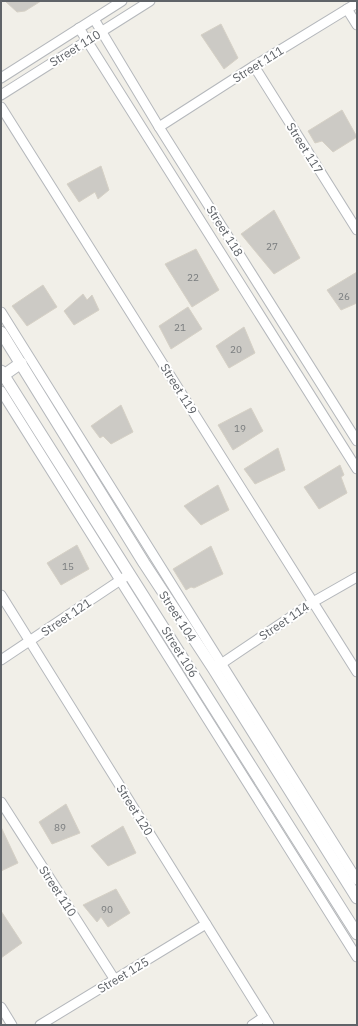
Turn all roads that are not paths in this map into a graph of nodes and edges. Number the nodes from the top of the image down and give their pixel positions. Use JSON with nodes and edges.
{"nodes":[{"id":1,"x":122,"y":1,"type":"edge"},
{"id":2,"x":150,"y":1,"type":"edge"},
{"id":3,"x":357,"y":3,"type":"edge"},
{"id":4,"x":347,"y":9,"type":"junction"},
{"id":5,"x":94,"y":19,"type":"junction"},
{"id":6,"x":357,"y":25,"type":"edge"},
{"id":7,"x":80,"y":28,"type":"junction"},
{"id":8,"x":101,"y":32,"type":"junction"},
{"id":9,"x":87,"y":41,"type":"junction"},
{"id":10,"x":254,"y":66,"type":"junction"},
{"id":11,"x":1,"y":78,"type":"edge"},
{"id":12,"x":1,"y":95,"type":"edge"},
{"id":13,"x":1,"y":107,"type":"edge"},
{"id":14,"x":159,"y":127,"type":"junction"},
{"id":15,"x":357,"y":230,"type":"edge"},
{"id":16,"x":1,"y":312,"type":"edge"},
{"id":17,"x":1,"y":332,"type":"edge"},
{"id":18,"x":20,"y":363,"type":"junction"},
{"id":19,"x":2,"y":373,"type":"edge"},
{"id":20,"x":1,"y":391,"type":"edge"},
{"id":21,"x":357,"y":441,"type":"edge"},
{"id":22,"x":95,"y":461,"type":"junction"},
{"id":23,"x":85,"y":467,"type":"junction"},
{"id":24,"x":357,"y":469,"type":"edge"},
{"id":25,"x":125,"y":577,"type":"junction"},
{"id":26,"x":357,"y":577,"type":"edge"},
{"id":27,"x":1,"y":594,"type":"edge"},
{"id":28,"x":313,"y":602,"type":"junction"},
{"id":29,"x":30,"y":641,"type":"junction"},
{"id":30,"x":1,"y":660,"type":"edge"},
{"id":31,"x":217,"y":666,"type":"junction"},
{"id":32,"x":357,"y":672,"type":"edge"},
{"id":33,"x":206,"y":694,"type":"junction"},
{"id":34,"x":197,"y":701,"type":"junction"},
{"id":35,"x":291,"y":792,"type":"junction"},
{"id":36,"x":1,"y":802,"type":"edge"},
{"id":37,"x":275,"y":804,"type":"junction"},
{"id":38,"x":357,"y":880,"type":"edge"},
{"id":39,"x":357,"y":898,"type":"edge"},
{"id":40,"x":206,"y":924,"type":"junction"},
{"id":41,"x":357,"y":934,"type":"edge"},
{"id":42,"x":357,"y":957,"type":"edge"},
{"id":43,"x":115,"y":980,"type":"junction"},
{"id":44,"x":1,"y":1007,"type":"edge"},
{"id":45,"x":267,"y":1021,"type":"edge"},
{"id":46,"x":12,"y":1025,"type":"edge"},
{"id":47,"x":40,"y":1025,"type":"edge"},
{"id":48,"x":252,"y":1025,"type":"edge"}],
"edges":[{"from":1,"to":5,"type":"street","name":"Street 110"},
{"from":2,"to":8,"type":"street","name":"Street 110"},
{"from":3,"to":4,"type":"street","name":"Street 111"},
{"from":4,"to":6,"type":"street"},
{"from":4,"to":10,"type":"street","name":"Street 111"},
{"from":5,"to":7,"type":"street","name":"Street 110"},
{"from":5,"to":8,"type":"street","name":"Street 118"},
{"from":7,"to":9,"type":"street"},
{"from":7,"to":11,"type":"street","name":"Street 110"},
{"from":8,"to":9,"type":"street","name":"Street 110"},
{"from":8,"to":14,"type":"street","name":"Street 118"},
{"from":9,"to":12,"type":"street","name":"Street 110"},
{"from":9,"to":24,"type":"street"},
{"from":10,"to":14,"type":"street","name":"Street 111"},
{"from":10,"to":15,"type":"street","name":"Street 117"},
{"from":13,"to":28,"type":"street","name":"Street 119"},
{"from":14,"to":21,"type":"street","name":"Street 118"},
{"from":16,"to":22,"type":"street"},
{"from":17,"to":18,"type":"street","name":"Street 104"},
{"from":18,"to":19,"type":"street"},
{"from":18,"to":23,"type":"street","name":"Street 104"},
{"from":19,"to":25,"type":"street","name":"Street 106"},
{"from":20,"to":25,"type":"street"},
{"from":22,"to":23,"type":"street"},
{"from":22,"to":31,"type":"street"},
{"from":23,"to":31,"type":"street","name":"Street 104"},
{"from":25,"to":29,"type":"street","name":"Street 121"},
{"from":25,"to":33,"type":"street","name":"Street 106"},
{"from":25,"to":34,"type":"street"},
{"from":26,"to":28,"type":"street","name":"Street 114"},
{"from":27,"to":29,"type":"street","name":"Street 120"},
{"from":28,"to":31,"type":"street","name":"Street 114"},
{"from":28,"to":32,"type":"street","name":"Street 119"},
{"from":29,"to":30,"type":"street","name":"Street 121"},
{"from":29,"to":40,"type":"street","name":"Street 120"},
{"from":31,"to":35,"type":"street","name":"Street 104"},
{"from":31,"to":38,"type":"street"},
{"from":33,"to":34,"type":"street"},
{"from":33,"to":37,"type":"street","name":"Street 106"},
{"from":34,"to":42,"type":"street"},
{"from":35,"to":37,"type":"street"},
{"from":35,"to":39,"type":"street","name":"Street 104"},
{"from":36,"to":43,"type":"street","name":"Street 110"},
{"from":37,"to":41,"type":"street","name":"Street 106"},
{"from":40,"to":43,"type":"street","name":"Street 125"},
{"from":40,"to":45,"type":"street","name":"Street 120"},
{"from":43,"to":47,"type":"street","name":"Street 125"},
{"from":44,"to":46,"type":"street"},
{"from":45,"to":48,"type":"street"}]}
